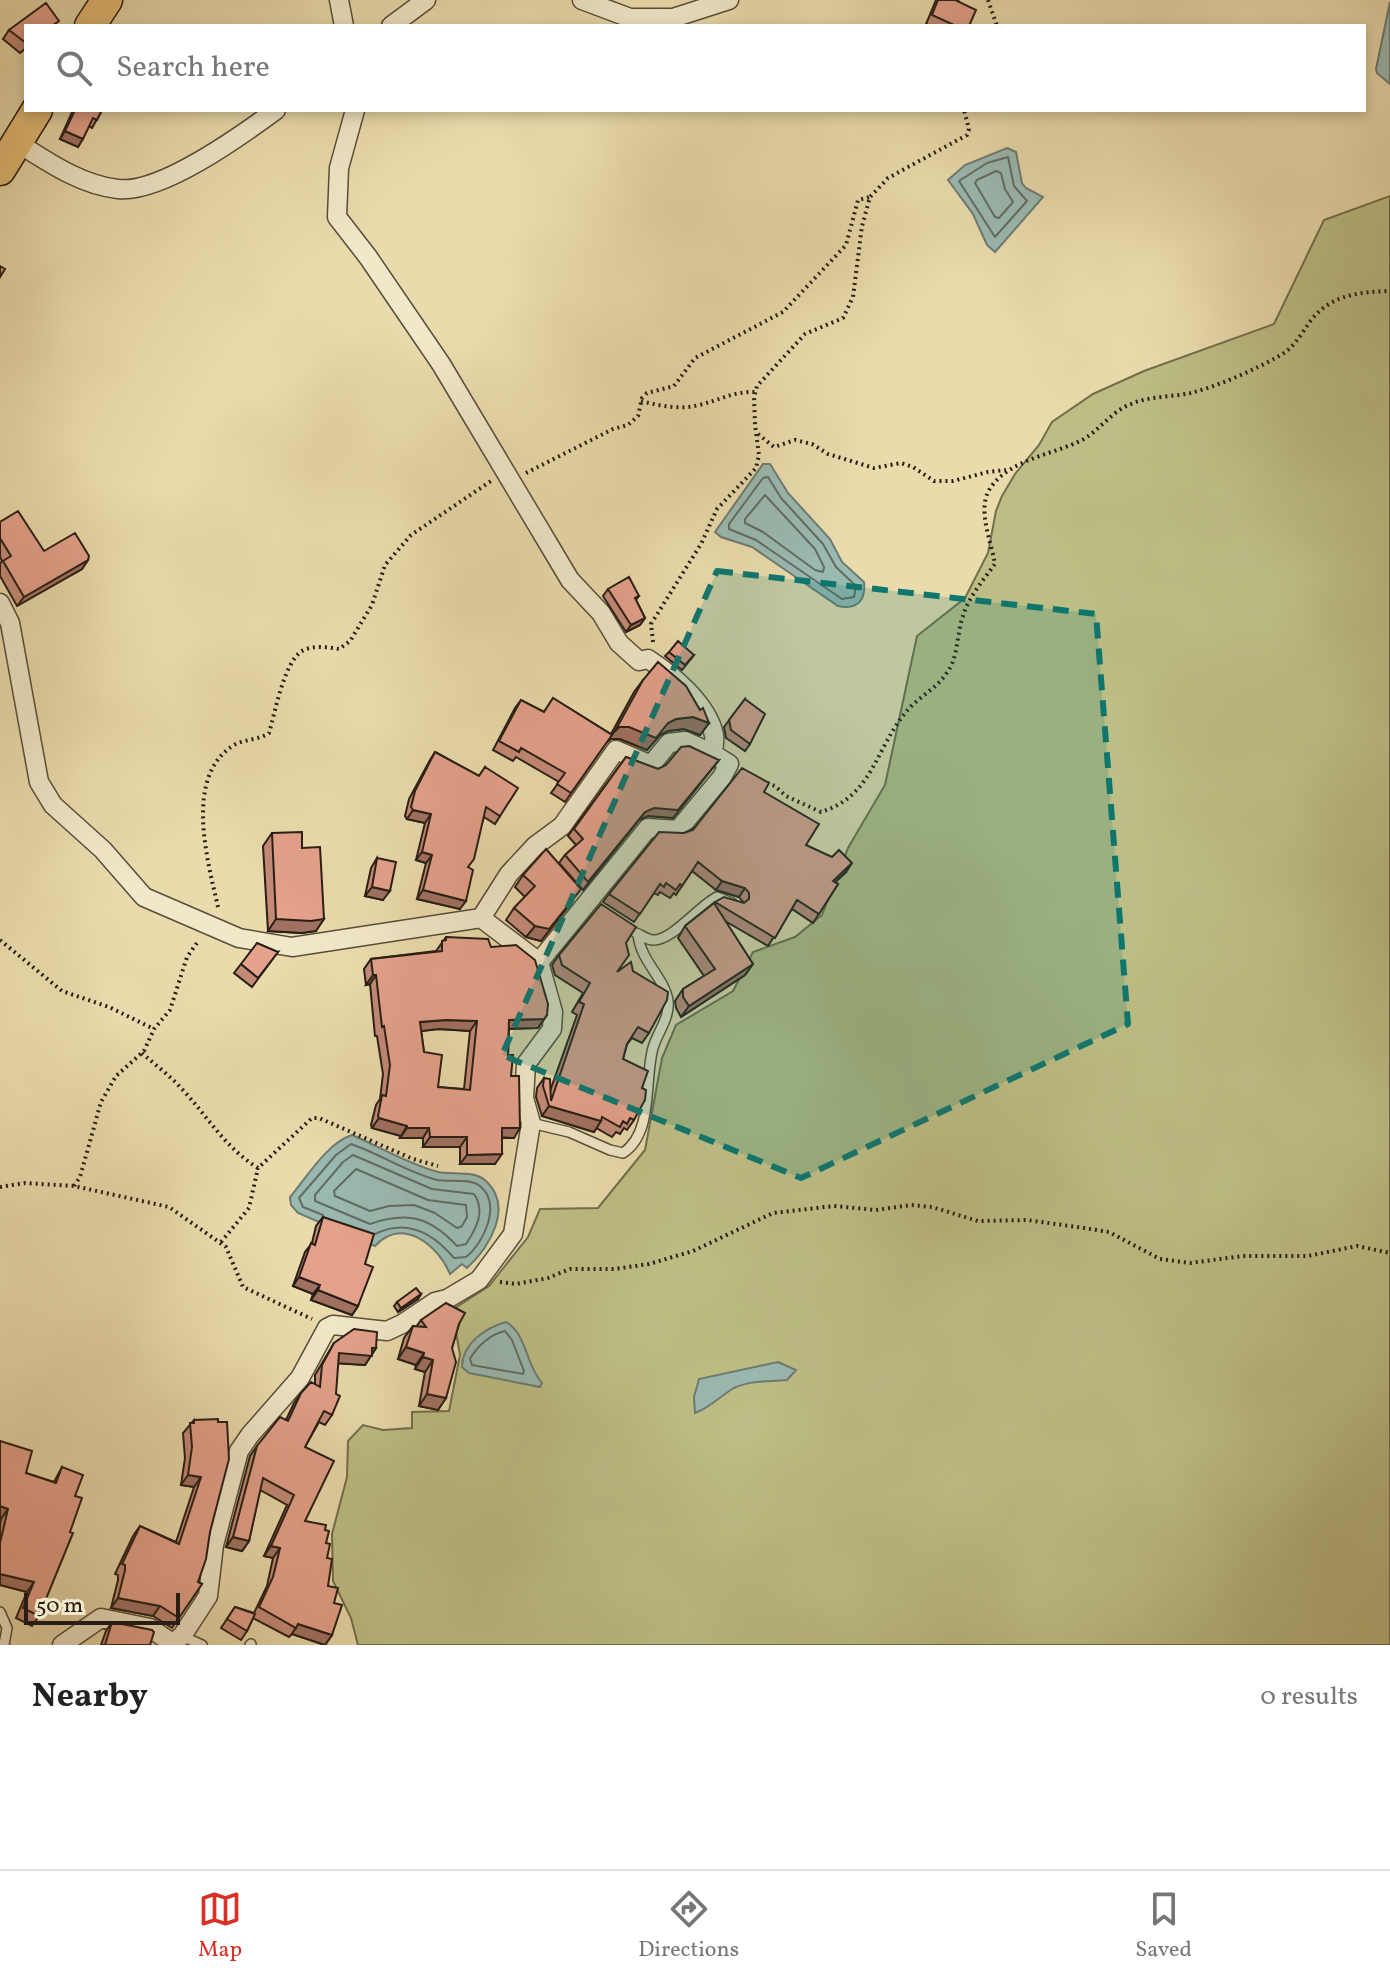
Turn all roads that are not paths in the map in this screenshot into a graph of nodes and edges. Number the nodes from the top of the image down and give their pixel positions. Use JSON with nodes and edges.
{"nodes":[{"id":1,"x":107,"y":0,"type":"edge"},
{"id":2,"x":339,"y":0,"type":"edge"},
{"id":3,"x":426,"y":0,"type":"edge"},
{"id":4,"x":582,"y":0,"type":"edge"},
{"id":5,"x":729,"y":0,"type":"edge"},
{"id":6,"x":91,"y":24,"type":"edge"},
{"id":7,"x":344,"y":24,"type":"edge"},
{"id":8,"x":394,"y":24,"type":"edge"},
{"id":9,"x":36,"y":112,"type":"edge"},
{"id":10,"x":273,"y":112,"type":"edge"},
{"id":11,"x":354,"y":112,"type":"edge"},
{"id":12,"x":18,"y":143,"type":"junction"},
{"id":13,"x":0,"y":170,"type":"edge"},
{"id":14,"x":0,"y":603,"type":"edge"},
{"id":15,"x":713,"y":754,"type":"junction"},
{"id":16,"x":736,"y":904,"type":"edge"},
{"id":17,"x":481,"y":918,"type":"junction"},
{"id":18,"x":539,"y":962,"type":"junction"},
{"id":19,"x":531,"y":1123,"type":"junction"},
{"id":20,"x":0,"y":1612,"type":"edge"},
{"id":21,"x":182,"y":1636,"type":"junction"},
{"id":22,"x":4,"y":1645,"type":"edge"},
{"id":23,"x":62,"y":1645,"type":"edge"},
{"id":24,"x":202,"y":1645,"type":"edge"}],
"edges":[{"from":1,"to":6,"type":"highway"},
{"from":2,"to":7,"type":"street"},
{"from":3,"to":8,"type":"street"},
{"from":4,"to":5,"type":"street"},
{"from":9,"to":12,"type":"highway"},
{"from":10,"to":12,"type":"street"},
{"from":11,"to":15,"type":"street"},
{"from":12,"to":13,"type":"highway"},
{"from":14,"to":17,"type":"street"},
{"from":15,"to":17,"type":"street"},
{"from":15,"to":18,"type":"street"},
{"from":16,"to":19,"type":"lane"},
{"from":17,"to":18,"type":"street"},
{"from":18,"to":19,"type":"street"},
{"from":19,"to":21,"type":"street"},
{"from":20,"to":22,"type":"lane"},
{"from":21,"to":23,"type":"street"},
{"from":21,"to":24,"type":"lane"}]}
